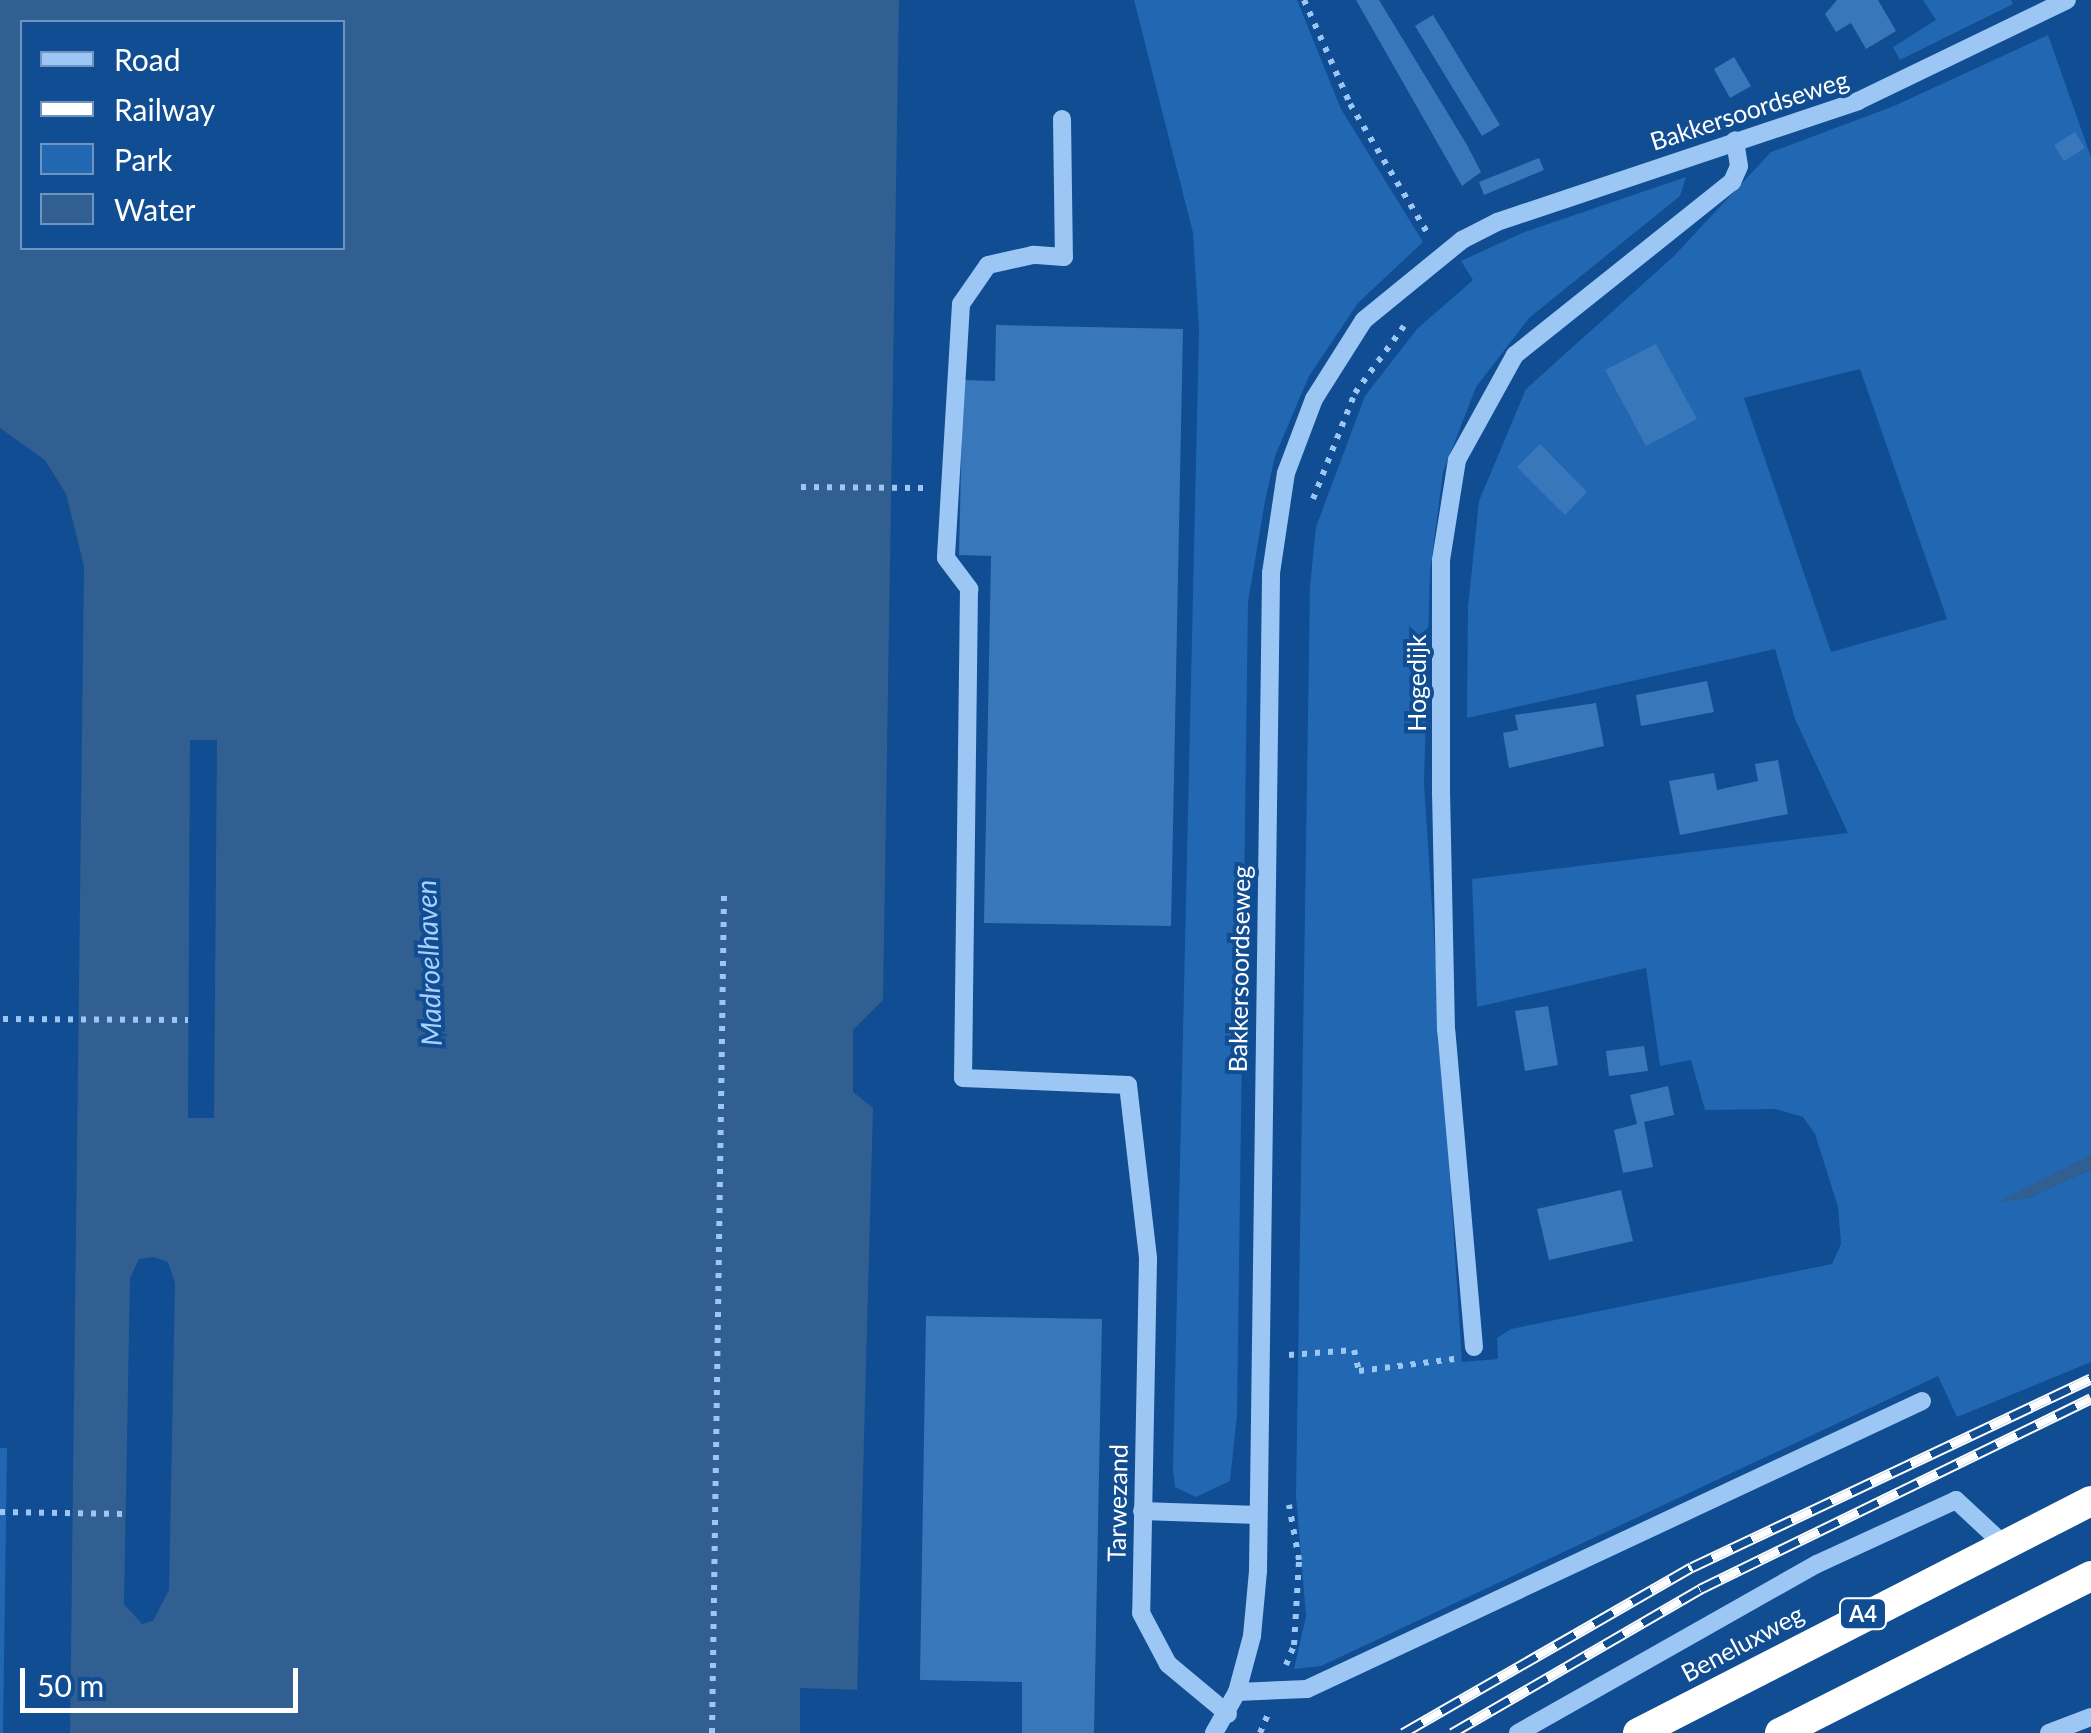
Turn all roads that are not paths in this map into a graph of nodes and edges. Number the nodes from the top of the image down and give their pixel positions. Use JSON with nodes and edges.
{"nodes":[{"id":1,"x":2067,"y":0,"type":"edge"},
{"id":2,"x":1062,"y":119,"type":"dead end"},
{"id":3,"x":1735,"y":140,"type":"junction"},
{"id":4,"x":1474,"y":1347,"type":"road end"},
{"id":5,"x":1922,"y":1401,"type":"dead end"},
{"id":6,"x":2091,"y":1501,"type":"edge"},
{"id":7,"x":1142,"y":1512,"type":"junction"},
{"id":8,"x":1258,"y":1515,"type":"junction"},
{"id":9,"x":2002,"y":1542,"type":"junction"},
{"id":10,"x":2091,"y":1576,"type":"edge"},
{"id":11,"x":1237,"y":1692,"type":"junction"},
{"id":12,"x":1826,"y":1708,"type":"junction"},
{"id":13,"x":1228,"y":1714,"type":"junction"},
{"id":14,"x":2091,"y":1717,"type":"edge"},
{"id":15,"x":1214,"y":1733,"type":"edge"},
{"id":16,"x":1518,"y":1733,"type":"edge"},
{"id":17,"x":1638,"y":1733,"type":"edge"},
{"id":18,"x":1780,"y":1733,"type":"edge"},
{"id":19,"x":1800,"y":1733,"type":"edge"},
{"id":20,"x":2048,"y":1733,"type":"edge"}],
"edges":[{"from":1,"to":3,"type":"street","name":"Bakkersoordseweg"},
{"from":2,"to":7,"type":"street","name":"Tarwezand"},
{"from":3,"to":4,"type":"street","name":"Hogedijk"},
{"from":3,"to":8,"type":"street","name":"Bakkersoordseweg"},
{"from":5,"to":11,"type":"street"},
{"from":6,"to":9,"type":"highway","name":"Beneluxweg","number":"A4"},
{"from":7,"to":8,"type":"street"},
{"from":7,"to":13,"type":"street","name":"Tarwezand"},
{"from":8,"to":11,"type":"street","name":"Bakkersoordseweg"},
{"from":9,"to":16,"type":"street"},
{"from":9,"to":17,"type":"highway","name":"Beneluxweg","number":"A4"},
{"from":10,"to":12,"type":"highway"},
{"from":11,"to":13,"type":"street","name":"Bakkersoordseweg"},
{"from":12,"to":18,"type":"highway"},
{"from":12,"to":19,"type":"street"},
{"from":13,"to":15,"type":"street","name":"Bakkersoordseweg"},
{"from":14,"to":20,"type":"street"}]}
